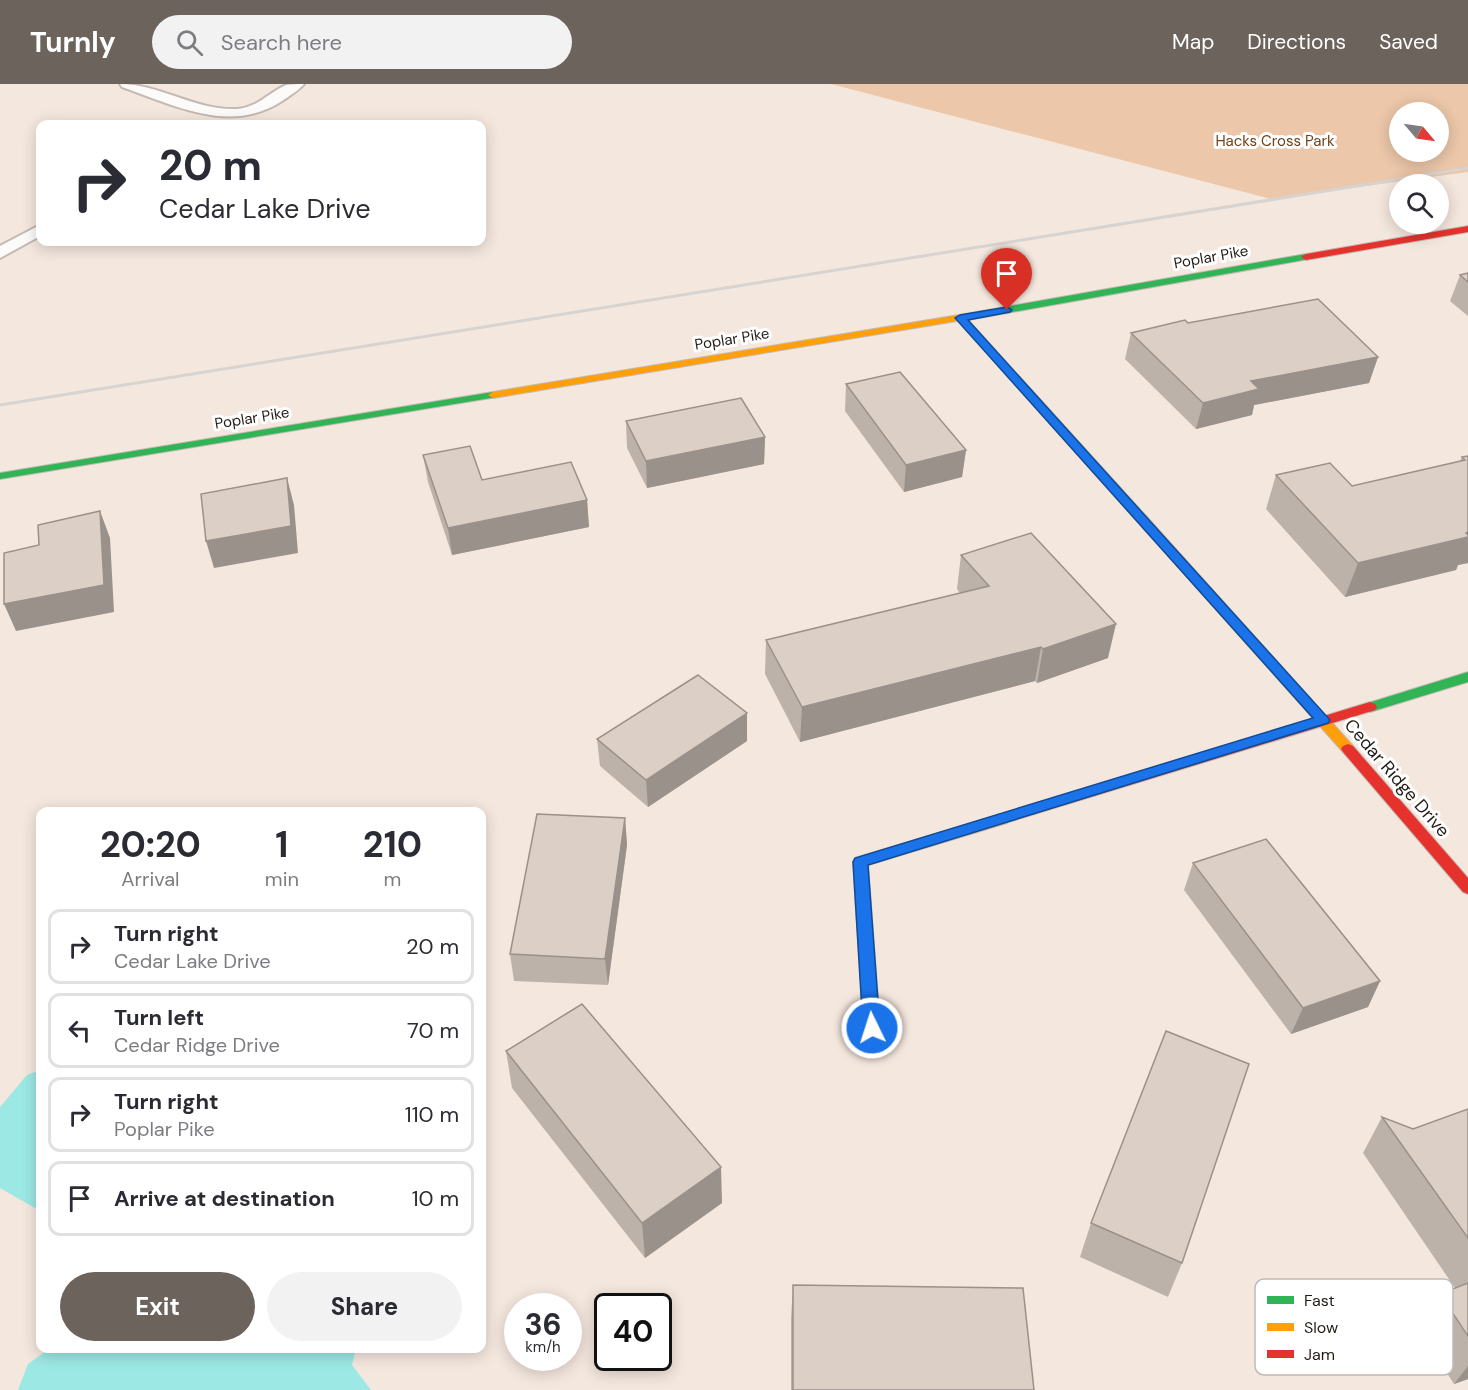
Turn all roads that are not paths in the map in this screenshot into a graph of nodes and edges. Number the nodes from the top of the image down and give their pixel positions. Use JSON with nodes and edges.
{"nodes":[{"id":1,"x":127,"y":84,"type":"edge"},
{"id":2,"x":297,"y":84,"type":"edge"},
{"id":3,"x":237,"y":114,"type":"junction"},
{"id":4,"x":227,"y":120,"type":"edge"},
{"id":5,"x":1468,"y":229,"type":"edge"},
{"id":6,"x":36,"y":232,"type":"edge"},
{"id":7,"x":0,"y":254,"type":"edge"},
{"id":8,"x":960,"y":318,"type":"junction"},
{"id":9,"x":0,"y":476,"type":"edge"},
{"id":10,"x":1468,"y":677,"type":"edge"},
{"id":11,"x":1323,"y":720,"type":"junction"},
{"id":12,"x":1468,"y":888,"type":"edge"},
{"id":13,"x":872,"y":1028,"type":"dead end"}],
"edges":[{"from":1,"to":3,"type":"lane"},
{"from":2,"to":3,"type":"lane"},
{"from":3,"to":4,"type":"lane"},
{"from":5,"to":8,"type":"main road","name":"Poplar Pike"},
{"from":6,"to":7,"type":"lane"},
{"from":8,"to":9,"type":"main road","name":"Poplar Pike"},
{"from":8,"to":11,"type":"main road","name":"Cedar Ridge Drive"},
{"from":10,"to":11,"type":"main road"},
{"from":11,"to":12,"type":"main road","name":"Cedar Ridge Drive"},
{"from":11,"to":13,"type":"main road"}]}
